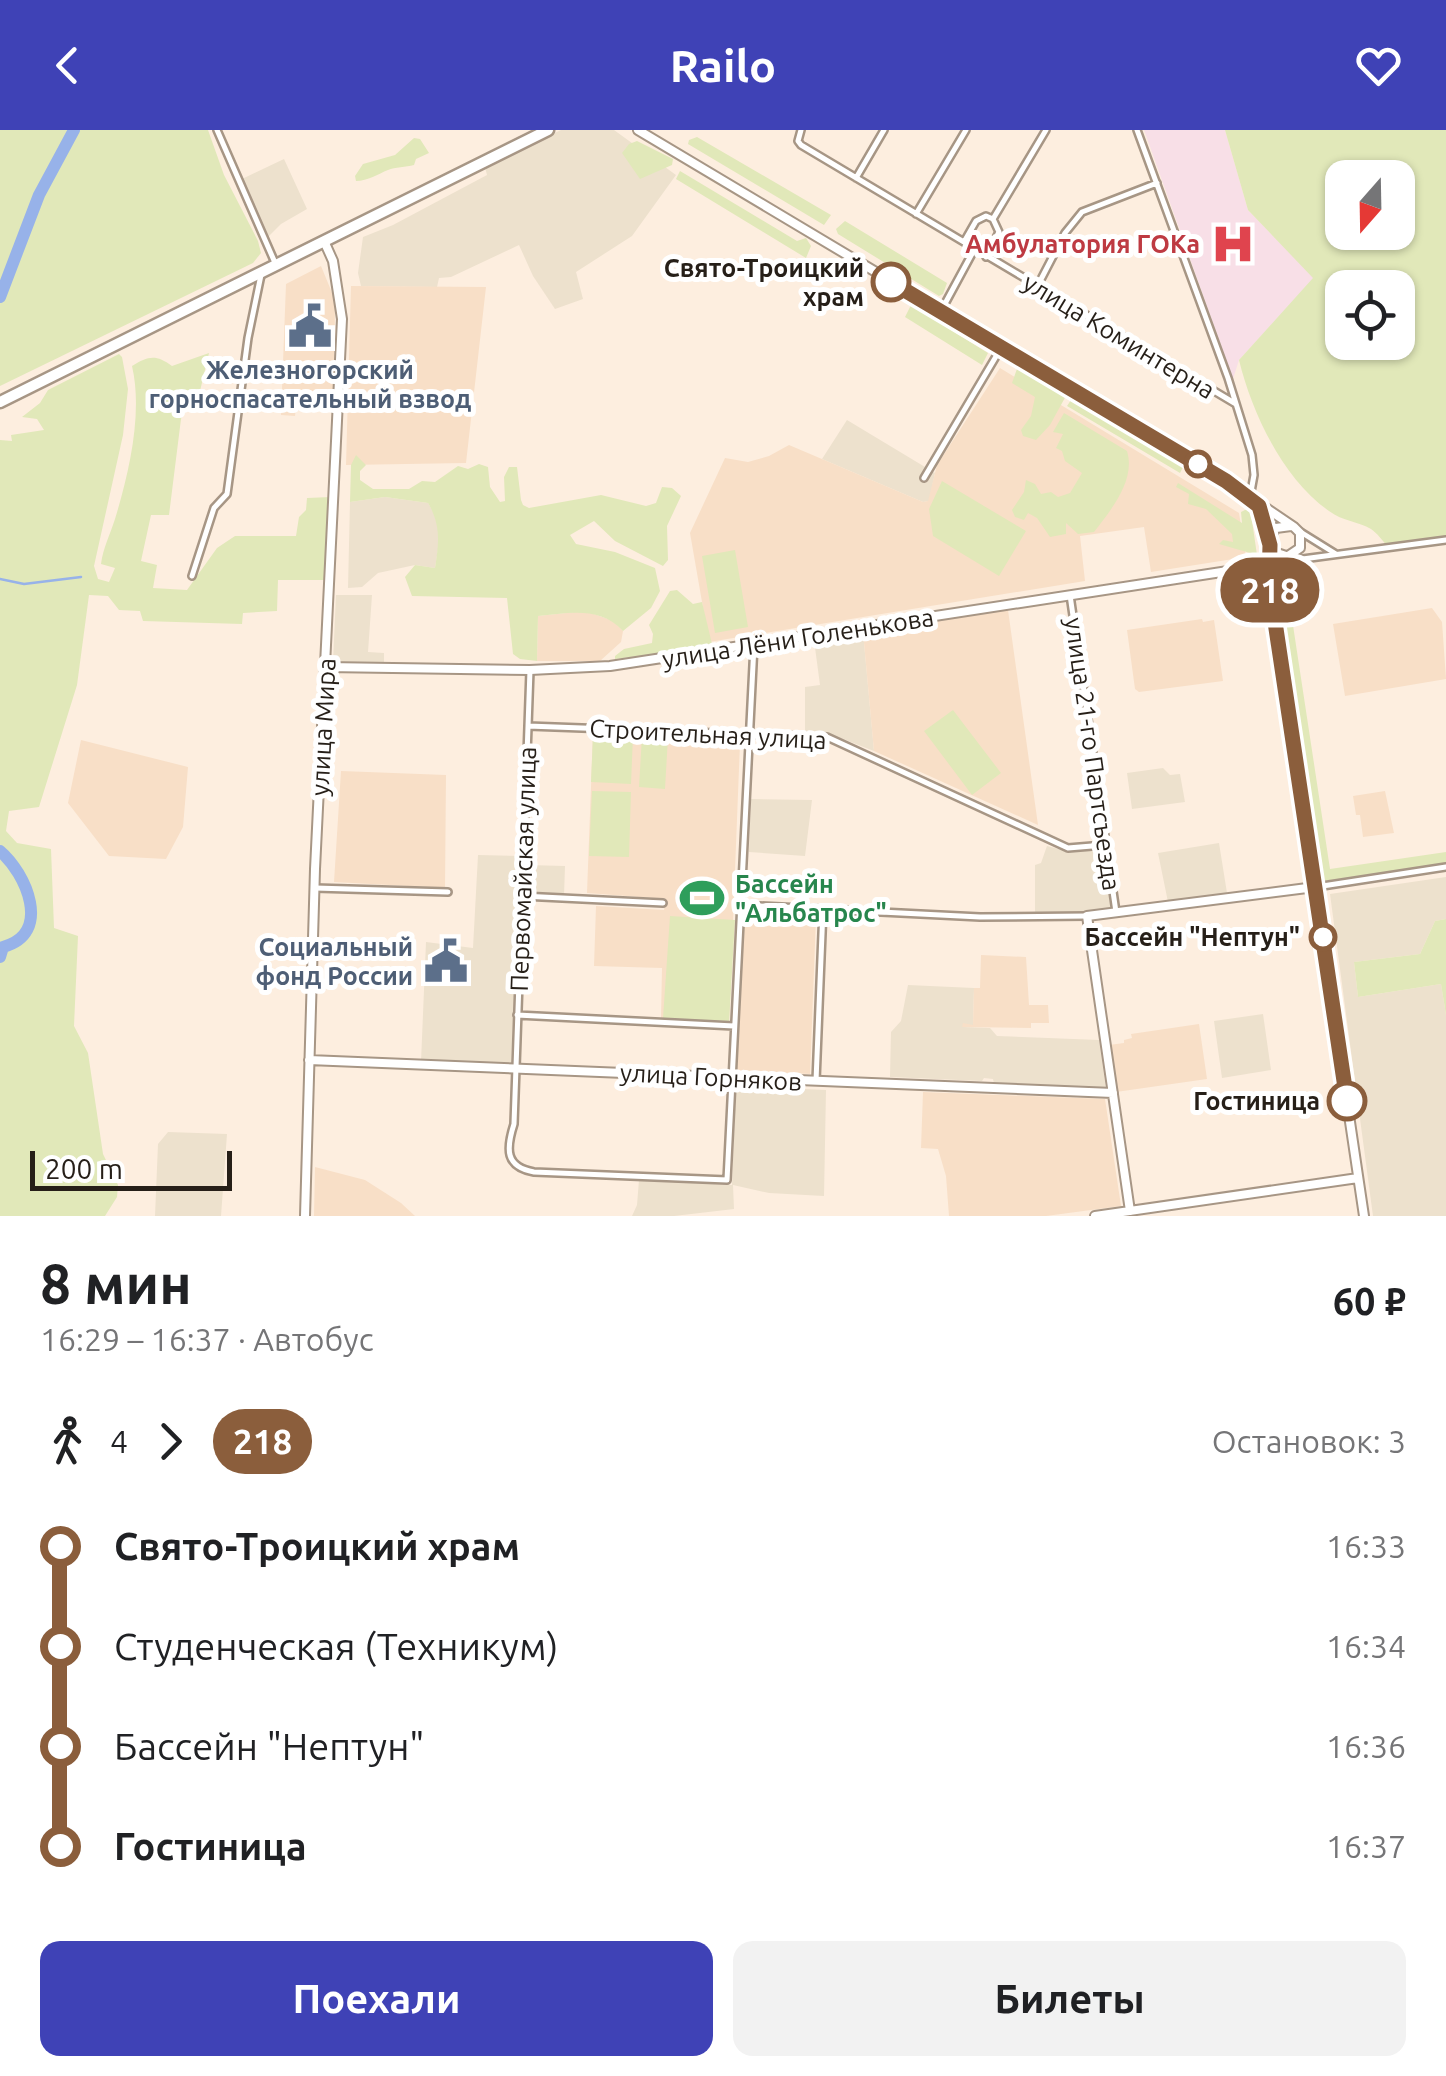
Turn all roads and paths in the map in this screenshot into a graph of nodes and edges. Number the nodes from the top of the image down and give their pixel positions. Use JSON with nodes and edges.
{"nodes":[{"id":1,"x":217,"y":130,"type":"edge"},
{"id":2,"x":548,"y":130,"type":"edge"},
{"id":3,"x":638,"y":130,"type":"edge"},
{"id":4,"x":801,"y":130,"type":"edge"},
{"id":5,"x":884,"y":130,"type":"edge"},
{"id":6,"x":966,"y":130,"type":"edge"},
{"id":7,"x":1046,"y":130,"type":"edge"},
{"id":8,"x":1137,"y":130,"type":"edge"},
{"id":9,"x":856,"y":178,"type":"junction"},
{"id":10,"x":1157,"y":182,"type":"junction"},
{"id":11,"x":916,"y":214,"type":"junction"},
{"id":12,"x":993,"y":219,"type":"junction"},
{"id":13,"x":324,"y":241,"type":"junction"},
{"id":14,"x":964,"y":242,"type":"junction"},
{"id":15,"x":974,"y":250,"type":"junction"},
{"id":16,"x":986,"y":257,"type":"junction"},
{"id":17,"x":276,"y":265,"type":"junction"},
{"id":18,"x":262,"y":272,"type":"junction"},
{"id":19,"x":1037,"y":287,"type":"junction"},
{"id":20,"x":941,"y":310,"type":"junction"},
{"id":21,"x":1002,"y":347,"type":"junction"},
{"id":22,"x":0,"y":402,"type":"edge"},
{"id":23,"x":1236,"y":404,"type":"junction"},
{"id":24,"x":924,"y":478,"type":"dead end"},
{"id":25,"x":1250,"y":496,"type":"junction"},
{"id":26,"x":1259,"y":506,"type":"junction"},
{"id":27,"x":1294,"y":527,"type":"junction"},
{"id":28,"x":1446,"y":540,"type":"edge"},
{"id":29,"x":1270,"y":545,"type":"junction"},
{"id":30,"x":1339,"y":555,"type":"junction"},
{"id":31,"x":1290,"y":556,"type":"junction"},
{"id":32,"x":1278,"y":562,"type":"junction"},
{"id":33,"x":1267,"y":566,"type":"junction"},
{"id":34,"x":192,"y":576,"type":"dead end"},
{"id":35,"x":1269,"y":582,"type":"junction"},
{"id":36,"x":1070,"y":595,"type":"junction"},
{"id":37,"x":754,"y":644,"type":"junction"},
{"id":38,"x":326,"y":667,"type":"junction"},
{"id":39,"x":530,"y":670,"type":"junction"},
{"id":40,"x":528,"y":726,"type":"junction"},
{"id":41,"x":749,"y":735,"type":"junction"},
{"id":42,"x":1104,"y":845,"type":"junction"},
{"id":43,"x":1446,"y":867,"type":"edge"},
{"id":44,"x":1315,"y":886,"type":"junction"},
{"id":45,"x":315,"y":888,"type":"junction"},
{"id":46,"x":448,"y":892,"type":"dead end"},
{"id":47,"x":522,"y":896,"type":"junction"},
{"id":48,"x":663,"y":903,"type":"dead end"},
{"id":49,"x":741,"y":905,"type":"junction"},
{"id":50,"x":823,"y":909,"type":"junction"},
{"id":51,"x":1116,"y":912,"type":"junction"},
{"id":52,"x":1087,"y":916,"type":"junction"},
{"id":53,"x":517,"y":1015,"type":"junction"},
{"id":54,"x":734,"y":1026,"type":"junction"},
{"id":55,"x":309,"y":1060,"type":"junction"},
{"id":56,"x":516,"y":1069,"type":"junction"},
{"id":57,"x":732,"y":1077,"type":"junction"},
{"id":58,"x":816,"y":1082,"type":"junction"},
{"id":59,"x":1114,"y":1094,"type":"junction"},
{"id":60,"x":1358,"y":1178,"type":"junction"},
{"id":61,"x":1130,"y":1211,"type":"junction"},
{"id":62,"x":304,"y":1216,"type":"edge"},
{"id":63,"x":1096,"y":1216,"type":"edge"},
{"id":64,"x":1364,"y":1216,"type":"edge"}],
"edges":[{"from":1,"to":17,"type":"street"},
{"from":2,"to":13,"type":"highway"},
{"from":3,"to":20,"type":"main road"},
{"from":4,"to":9,"type":"street","name":"улица Коминтерна"},
{"from":5,"to":9,"type":"street"},
{"from":6,"to":11,"type":"street"},
{"from":7,"to":12,"type":"street"},
{"from":8,"to":10,"type":"street"},
{"from":9,"to":11,"type":"street","name":"улица Коминтерна"},
{"from":10,"to":19,"type":"street"},
{"from":10,"to":23,"type":"street"},
{"from":11,"to":14,"type":"street","name":"улица Коминтерна"},
{"from":12,"to":14,"type":"street"},
{"from":12,"to":16,"type":"street"},
{"from":13,"to":17,"type":"highway"},
{"from":13,"to":38,"type":"main road","name":"улица Мира"},
{"from":14,"to":15,"type":"street","name":"улица Коминтерна"},
{"from":15,"to":16,"type":"street","name":"улица Коминтерна"},
{"from":15,"to":20,"type":"street"},
{"from":16,"to":19,"type":"street","name":"улица Коминтерна"},
{"from":17,"to":18,"type":"highway"},
{"from":18,"to":22,"type":"highway"},
{"from":18,"to":34,"type":"street"},
{"from":19,"to":23,"type":"street","name":"улица Коминтерна"},
{"from":20,"to":21,"type":"main road"},
{"from":21,"to":24,"type":"street"},
{"from":21,"to":25,"type":"main road"},
{"from":23,"to":25,"type":"street"},
{"from":25,"to":26,"type":"main road"},
{"from":26,"to":27,"type":"main road"},
{"from":26,"to":29,"type":"main road"},
{"from":27,"to":29,"type":"main road"},
{"from":27,"to":30,"type":"street"},
{"from":27,"to":31,"type":"main road"},
{"from":28,"to":30,"type":"street"},
{"from":29,"to":31,"type":"main road"},
{"from":29,"to":33,"type":"main road"},
{"from":30,"to":32,"type":"street"},
{"from":31,"to":32,"type":"main road"},
{"from":32,"to":33,"type":"street"},
{"from":32,"to":35,"type":"main road"},
{"from":33,"to":35,"type":"main road"},
{"from":33,"to":36,"type":"main road","name":"улица Лёни Голенькова"},
{"from":35,"to":44,"type":"main road"},
{"from":36,"to":37,"type":"main road","name":"улица Лёни Голенькова"},
{"from":36,"to":42,"type":"street","name":"улица 21-го Партсъезда"},
{"from":37,"to":39,"type":"main road","name":"улица Лёни Голенькова"},
{"from":37,"to":41,"type":"street"},
{"from":38,"to":39,"type":"main road","name":"улица Лёни Голенькова"},
{"from":38,"to":45,"type":"main road","name":"улица Мира"},
{"from":39,"to":40,"type":"street","name":"Первомайская улица"},
{"from":40,"to":41,"type":"street","name":"Строительная улица"},
{"from":40,"to":47,"type":"street","name":"Первомайская улица"},
{"from":41,"to":42,"type":"street","name":"Строительная улица"},
{"from":41,"to":49,"type":"street"},
{"from":42,"to":51,"type":"street","name":"улица 21-го Партсъезда"},
{"from":43,"to":44,"type":"street"},
{"from":44,"to":51,"type":"main road"},
{"from":44,"to":60,"type":"main road"},
{"from":45,"to":46,"type":"street"},
{"from":45,"to":55,"type":"main road","name":"улица Мира"},
{"from":47,"to":48,"type":"street"},
{"from":47,"to":53,"type":"street","name":"Первомайская улица"},
{"from":49,"to":50,"type":"street"},
{"from":49,"to":54,"type":"street"},
{"from":50,"to":52,"type":"street"},
{"from":50,"to":58,"type":"street"},
{"from":51,"to":52,"type":"main road"},
{"from":52,"to":59,"type":"main road","name":"улица 21-го Партсъезда"},
{"from":53,"to":54,"type":"street"},
{"from":53,"to":56,"type":"street","name":"Первомайская улица"},
{"from":54,"to":57,"type":"street"},
{"from":55,"to":56,"type":"main road","name":"улица Горняков"},
{"from":55,"to":62,"type":"main road","name":"улица Мира"},
{"from":56,"to":57,"type":"main road","name":"улица Горняков"},
{"from":56,"to":57,"type":"street","name":"Первомайская улица"},
{"from":57,"to":58,"type":"main road","name":"улица Горняков"},
{"from":58,"to":59,"type":"main road","name":"улица Горняков"},
{"from":59,"to":61,"type":"main road","name":"улица 21-го Партсъезда"},
{"from":60,"to":61,"type":"main road"},
{"from":60,"to":64,"type":"main road"},
{"from":61,"to":63,"type":"main road"}]}
